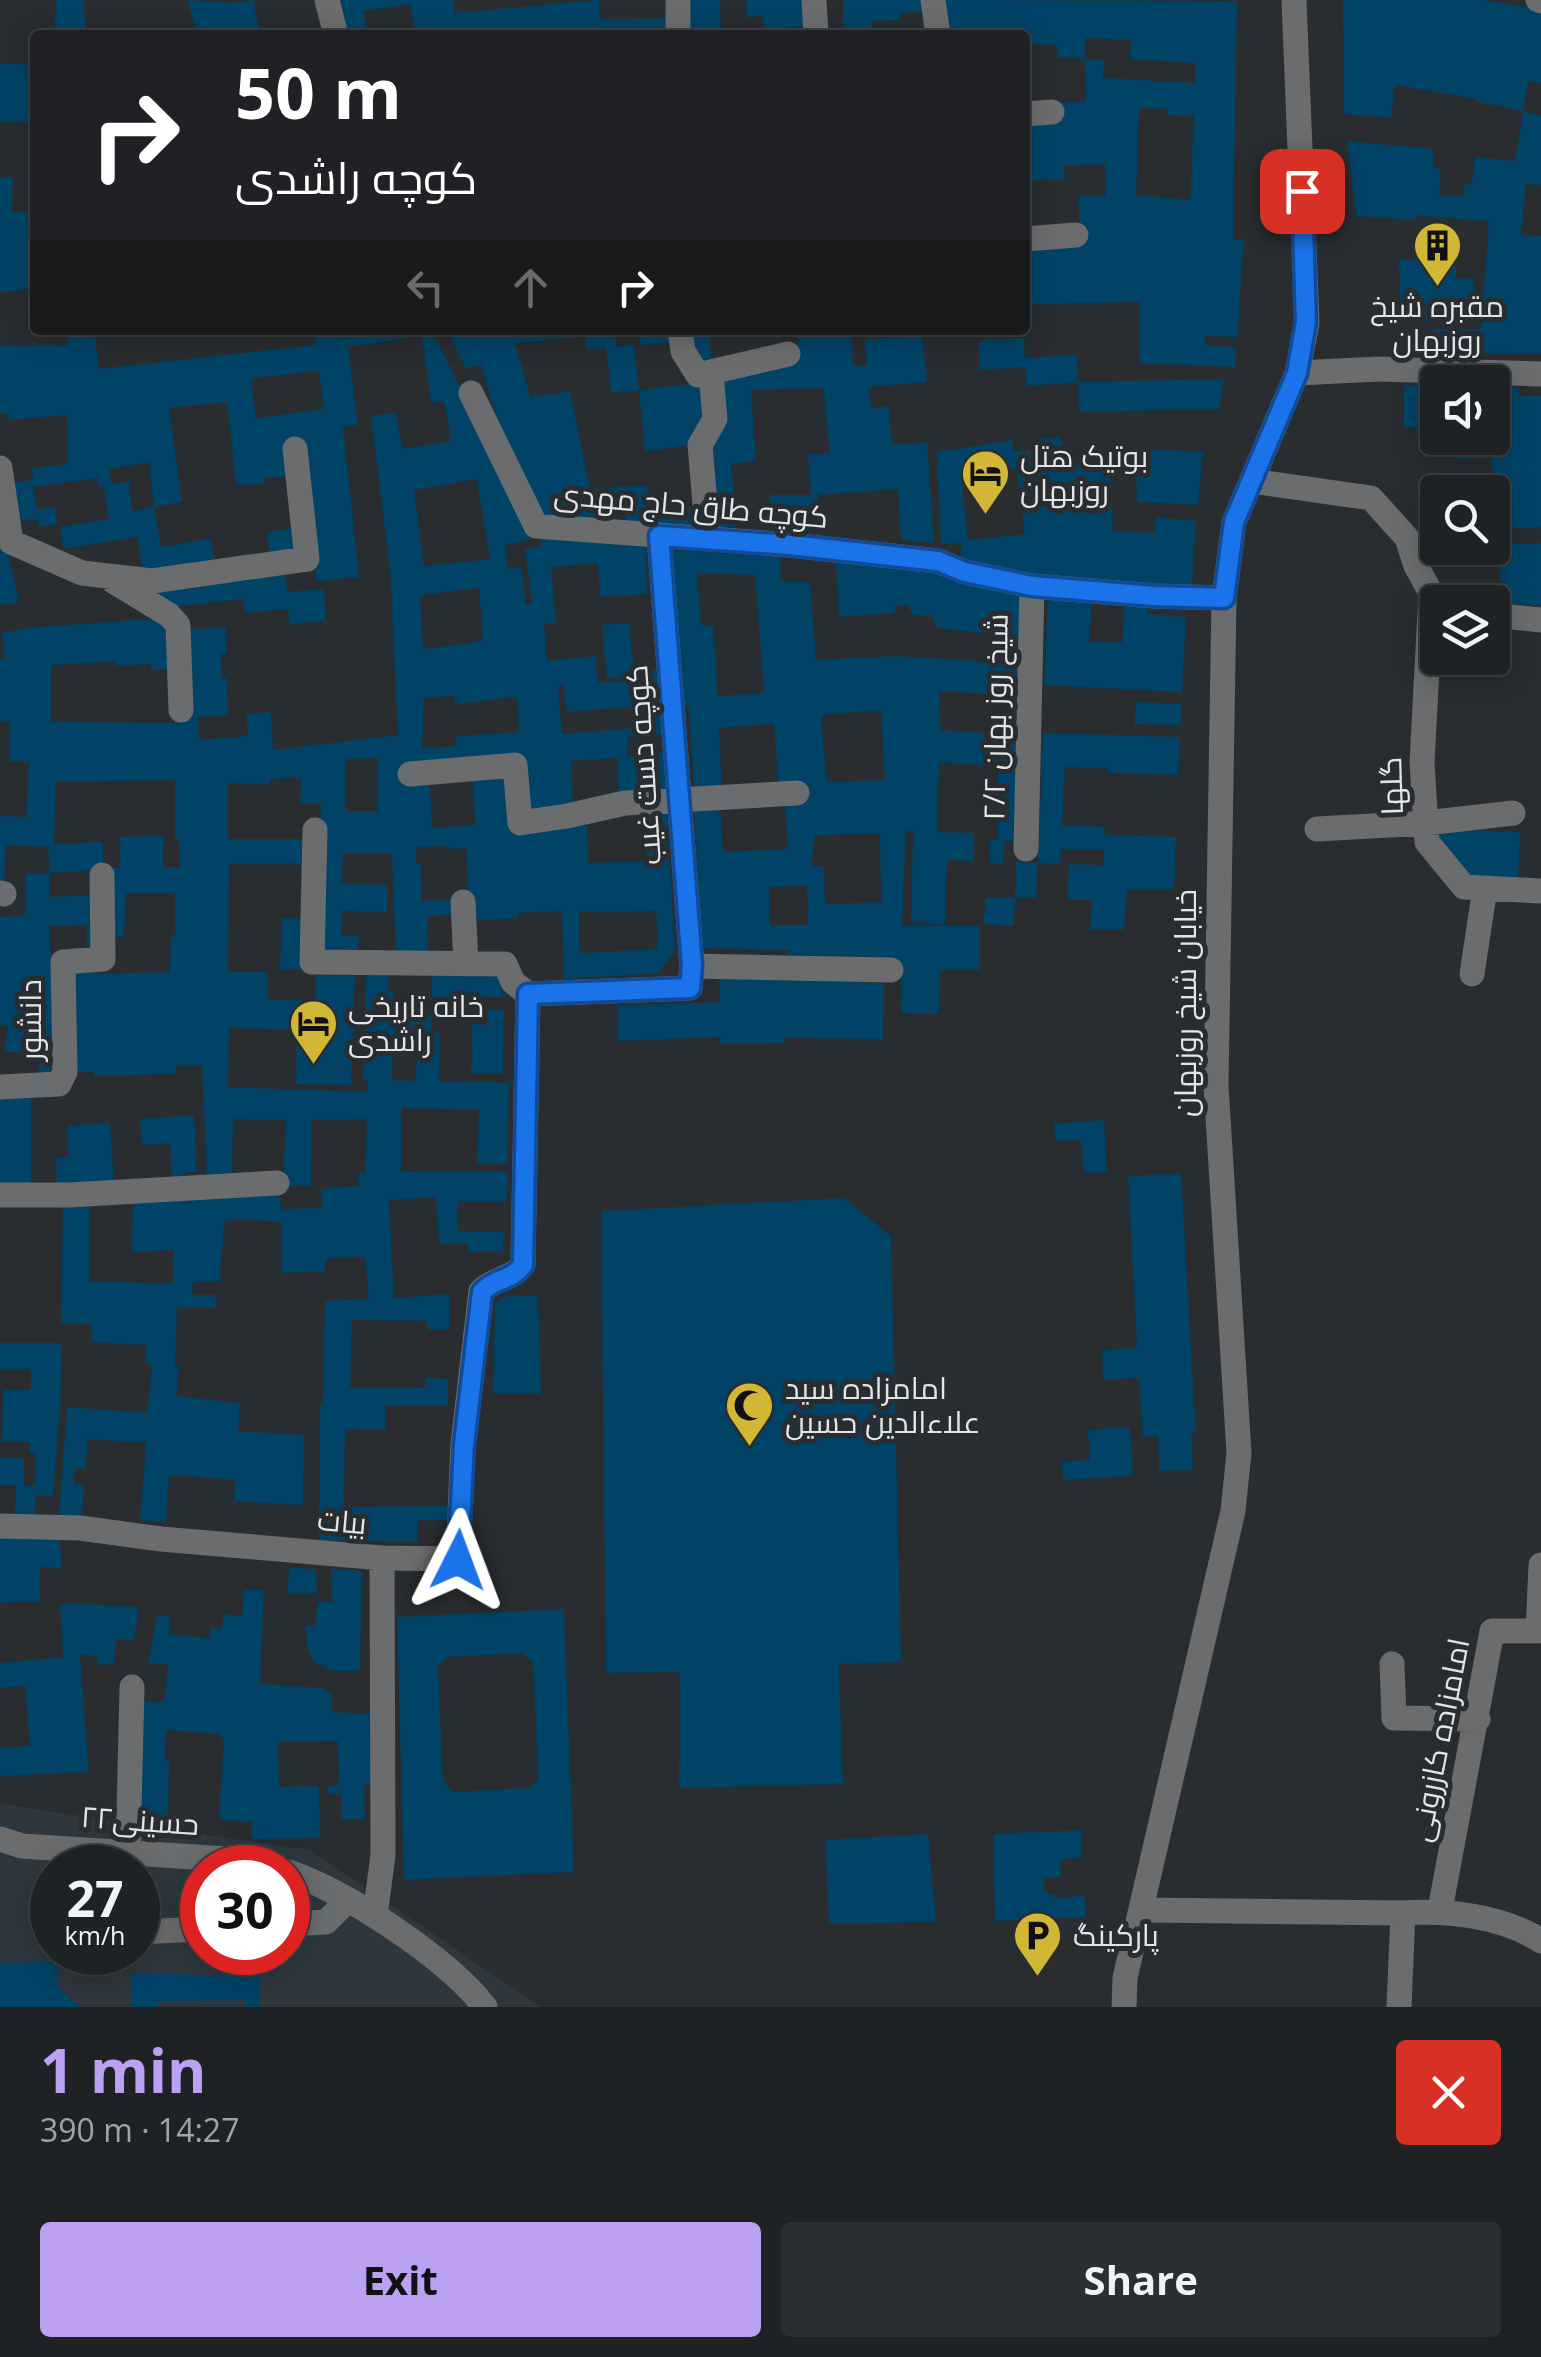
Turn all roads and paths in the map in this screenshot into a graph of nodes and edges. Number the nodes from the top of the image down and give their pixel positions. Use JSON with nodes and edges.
{"nodes":[{"id":1,"x":327,"y":0,"type":"edge"},
{"id":2,"x":678,"y":0,"type":"edge"},
{"id":3,"x":814,"y":0,"type":"edge"},
{"id":4,"x":933,"y":0,"type":"edge"},
{"id":5,"x":1294,"y":0,"type":"edge"},
{"id":6,"x":335,"y":30,"type":"edge"},
{"id":7,"x":678,"y":30,"type":"edge"},
{"id":8,"x":816,"y":30,"type":"edge"},
{"id":9,"x":937,"y":30,"type":"edge"},
{"id":10,"x":1052,"y":112,"type":"dead end"},
{"id":11,"x":1030,"y":114,"type":"edge"},
{"id":12,"x":1076,"y":235,"type":"dead end"},
{"id":13,"x":1030,"y":240,"type":"edge"},
{"id":14,"x":681,"y":335,"type":"edge"},
{"id":15,"x":788,"y":354,"type":"dead end"},
{"id":16,"x":1297,"y":373,"type":"junction"},
{"id":17,"x":711,"y":374,"type":"junction"},
{"id":18,"x":1541,"y":374,"type":"edge"},
{"id":19,"x":472,"y":393,"type":"dead end"},
{"id":20,"x":295,"y":449,"type":"dead end"},
{"id":21,"x":0,"y":468,"type":"edge"},
{"id":22,"x":1252,"y":481,"type":"junction"},
{"id":23,"x":2,"y":498,"type":"edge"},
{"id":24,"x":659,"y":536,"type":"junction"},
{"id":25,"x":708,"y":539,"type":"junction"},
{"id":26,"x":109,"y":578,"type":"junction"},
{"id":27,"x":1431,"y":585,"type":"edge"},
{"id":28,"x":1032,"y":586,"type":"junction"},
{"id":29,"x":1224,"y":598,"type":"junction"},
{"id":30,"x":1510,"y":617,"type":"edge"},
{"id":31,"x":1541,"y":620,"type":"edge"},
{"id":32,"x":1432,"y":675,"type":"edge"},
{"id":33,"x":181,"y":710,"type":"dead end"},
{"id":34,"x":410,"y":774,"type":"dead end"},
{"id":35,"x":796,"y":793,"type":"dead end"},
{"id":36,"x":679,"y":799,"type":"junction"},
{"id":37,"x":1513,"y":813,"type":"dead end"},
{"id":38,"x":1426,"y":823,"type":"junction"},
{"id":39,"x":1317,"y":829,"type":"dead end"},
{"id":40,"x":315,"y":830,"type":"dead end"},
{"id":41,"x":1026,"y":849,"type":"dead end"},
{"id":42,"x":102,"y":875,"type":"dead end"},
{"id":43,"x":1485,"y":888,"type":"junction"},
{"id":44,"x":1541,"y":892,"type":"edge"},
{"id":45,"x":463,"y":902,"type":"dead end"},
{"id":46,"x":466,"y":964,"type":"junction"},
{"id":47,"x":891,"y":970,"type":"dead end"},
{"id":48,"x":1472,"y":974,"type":"dead end"},
{"id":49,"x":691,"y":977,"type":"junction"},
{"id":50,"x":528,"y":994,"type":"junction"},
{"id":51,"x":0,"y":1086,"type":"edge"},
{"id":52,"x":277,"y":1184,"type":"dead end"},
{"id":53,"x":0,"y":1195,"type":"edge"},
{"id":54,"x":0,"y":1526,"type":"edge"},
{"id":55,"x":382,"y":1558,"type":"junction"},
{"id":56,"x":1541,"y":1566,"type":"edge"},
{"id":57,"x":1392,"y":1664,"type":"dead end"},
{"id":58,"x":132,"y":1687,"type":"dead end"},
{"id":59,"x":1478,"y":1719,"type":"junction"},
{"id":60,"x":0,"y":1839,"type":"edge"},
{"id":61,"x":128,"y":1845,"type":"edge"},
{"id":62,"x":30,"y":1847,"type":"edge"},
{"id":63,"x":310,"y":1882,"type":"edge"},
{"id":64,"x":348,"y":1900,"type":"junction"},
{"id":65,"x":1144,"y":1910,"type":"junction"},
{"id":66,"x":1440,"y":1910,"type":"junction"},
{"id":67,"x":1403,"y":1913,"type":"junction"},
{"id":68,"x":375,"y":1916,"type":"junction"},
{"id":69,"x":310,"y":1923,"type":"edge"},
{"id":70,"x":1535,"y":1928,"type":"edge"},
{"id":71,"x":485,"y":2007,"type":"edge"},
{"id":72,"x":1124,"y":2007,"type":"edge"},
{"id":73,"x":1399,"y":2007,"type":"edge"}],
"edges":[{"from":1,"to":6,"type":"street"},
{"from":2,"to":7,"type":"street"},
{"from":3,"to":8,"type":"street"},
{"from":4,"to":9,"type":"street"},
{"from":5,"to":16,"type":"street","name":"خیابان شیخ روزبهان"},
{"from":10,"to":11,"type":"street"},
{"from":12,"to":13,"type":"street"},
{"from":14,"to":17,"type":"street"},
{"from":15,"to":17,"type":"street"},
{"from":16,"to":18,"type":"street"},
{"from":16,"to":22,"type":"street","name":"خیابان شیخ روزبهان"},
{"from":17,"to":25,"type":"street"},
{"from":19,"to":24,"type":"street","name":"کوچه طاق حاج مهدی"},
{"from":20,"to":26,"type":"street"},
{"from":21,"to":23,"type":"street"},
{"from":22,"to":27,"type":"street"},
{"from":22,"to":29,"type":"street","name":"خیابان شیخ روزبهان"},
{"from":23,"to":26,"type":"street"},
{"from":24,"to":25,"type":"street","name":"کوچه طاق حاج مهدی"},
{"from":24,"to":36,"type":"street","name":"کوچه دست غیب"},
{"from":25,"to":28,"type":"street","name":"کوچه طاق حاج مهدی"},
{"from":26,"to":33,"type":"street"},
{"from":28,"to":29,"type":"street","name":"کوچه طاق حاج مهدی"},
{"from":28,"to":41,"type":"street","name":"شیخ روز بهان ۲/۲"},
{"from":29,"to":65,"type":"street","name":"خیابان شیخ روزبهان"},
{"from":30,"to":31,"type":"street"},
{"from":32,"to":38,"type":"street","name":"گلها"},
{"from":34,"to":36,"type":"street"},
{"from":35,"to":36,"type":"street"},
{"from":36,"to":49,"type":"street","name":"کوچه دست غیب"},
{"from":37,"to":38,"type":"street"},
{"from":38,"to":39,"type":"street"},
{"from":38,"to":43,"type":"street","name":"گلها"},
{"from":40,"to":46,"type":"street"},
{"from":42,"to":51,"type":"street","name":"دانشور"},
{"from":43,"to":44,"type":"street","name":"گلها"},
{"from":43,"to":48,"type":"street"},
{"from":45,"to":46,"type":"street"},
{"from":46,"to":50,"type":"street"},
{"from":47,"to":49,"type":"street"},
{"from":49,"to":50,"type":"street"},
{"from":50,"to":55,"type":"street"},
{"from":52,"to":53,"type":"street"},
{"from":54,"to":55,"type":"street","name":"بیات"},
{"from":55,"to":68,"type":"street","name":"بیات"},
{"from":56,"to":59,"type":"street","name":"امامزاده کازرونی"},
{"from":57,"to":59,"type":"street"},
{"from":58,"to":61,"type":"street"},
{"from":59,"to":66,"type":"street","name":"امامزاده کازرونی"},
{"from":60,"to":62,"type":"street","name":"حسینی۲۲"},
{"from":63,"to":64,"type":"street"},
{"from":64,"to":68,"type":"street"},
{"from":64,"to":69,"type":"street"},
{"from":65,"to":67,"type":"street"},
{"from":65,"to":72,"type":"street","name":"خیابان شیخ روزبهان"},
{"from":66,"to":67,"type":"street"},
{"from":66,"to":70,"type":"street"},
{"from":67,"to":73,"type":"street"},
{"from":68,"to":71,"type":"street"}]}
